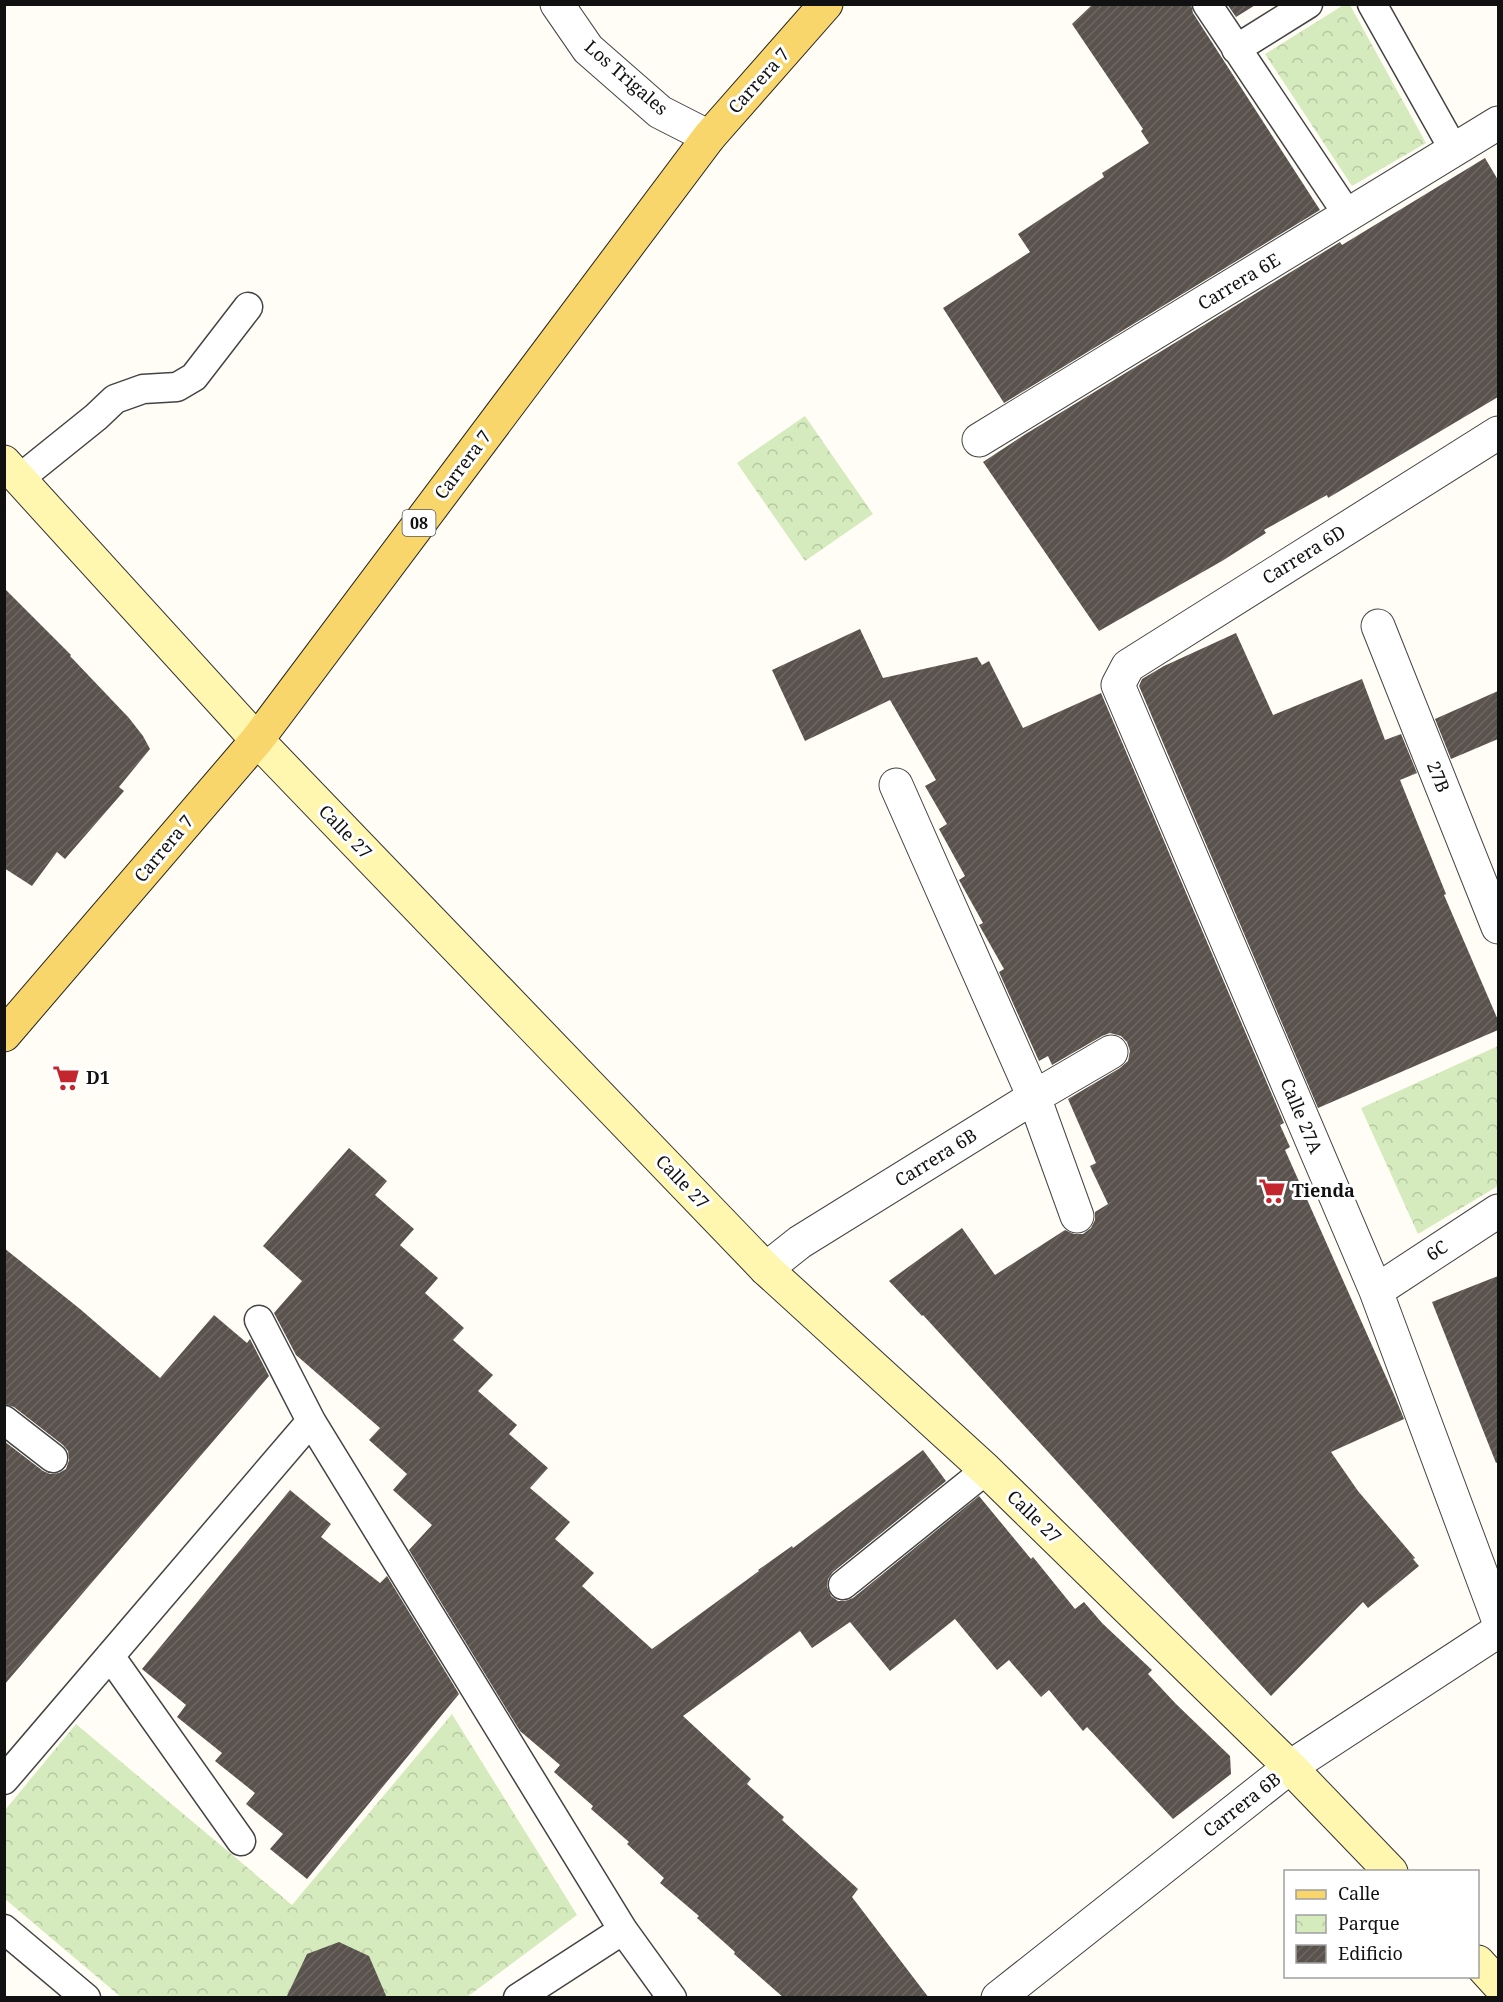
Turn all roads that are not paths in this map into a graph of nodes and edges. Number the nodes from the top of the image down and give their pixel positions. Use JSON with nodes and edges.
{"nodes":[{"id":1,"x":557,"y":4,"type":"edge"},
{"id":2,"x":826,"y":4,"type":"edge"},
{"id":3,"x":1207,"y":4,"type":"edge"},
{"id":4,"x":1308,"y":4,"type":"edge"},
{"id":5,"x":1372,"y":4,"type":"edge"},
{"id":6,"x":1236,"y":49,"type":"junction"},
{"id":7,"x":1498,"y":123,"type":"edge"},
{"id":8,"x":709,"y":137,"type":"junction"},
{"id":9,"x":1454,"y":150,"type":"junction"},
{"id":10,"x":1348,"y":214,"type":"junction"},
{"id":11,"x":248,"y":307,"type":"dead end"},
{"id":12,"x":1498,"y":434,"type":"edge"},
{"id":13,"x":979,"y":440,"type":"dead end"},
{"id":14,"x":12,"y":470,"type":"edge"},
{"id":15,"x":1378,"y":626,"type":"dead end"},
{"id":16,"x":1118,"y":685,"type":"joint"},
{"id":17,"x":257,"y":740,"type":"junction"},
{"id":18,"x":896,"y":785,"type":"dead end"},
{"id":19,"x":1498,"y":927,"type":"edge"},
{"id":20,"x":4,"y":1035,"type":"edge"},
{"id":21,"x":1111,"y":1052,"type":"dead end"},
{"id":22,"x":1034,"y":1097,"type":"junction"},
{"id":23,"x":1498,"y":1211,"type":"edge"},
{"id":24,"x":1077,"y":1216,"type":"dead end"},
{"id":25,"x":766,"y":1269,"type":"junction"},
{"id":26,"x":1376,"y":1291,"type":"junction"},
{"id":27,"x":258,"y":1320,"type":"dead end"},
{"id":28,"x":4,"y":1420,"type":"edge"},
{"id":29,"x":310,"y":1421,"type":"junction"},
{"id":30,"x":53,"y":1458,"type":"dead end"},
{"id":31,"x":986,"y":1470,"type":"junction"},
{"id":32,"x":843,"y":1585,"type":"dead end"},
{"id":33,"x":1498,"y":1619,"type":"edge"},
{"id":34,"x":1498,"y":1631,"type":"edge"},
{"id":35,"x":110,"y":1656,"type":"junction"},
{"id":36,"x":1290,"y":1767,"type":"junction"},
{"id":37,"x":4,"y":1780,"type":"edge"},
{"id":38,"x":241,"y":1841,"type":"dead end"},
{"id":39,"x":1388,"y":1870,"type":"edge"},
{"id":40,"x":4,"y":1929,"type":"edge"},
{"id":41,"x":622,"y":1930,"type":"junction"},
{"id":42,"x":1479,"y":1963,"type":"edge"},
{"id":43,"x":1498,"y":1984,"type":"edge"},
{"id":44,"x":86,"y":1998,"type":"edge"},
{"id":45,"x":518,"y":1998,"type":"edge"},
{"id":46,"x":672,"y":1998,"type":"edge"},
{"id":47,"x":998,"y":1998,"type":"edge"}],
"edges":[{"from":1,"to":8,"type":"street","name":"Los Trigales"},
{"from":2,"to":8,"type":"main road","name":"Carrera 7","number":"08"},
{"from":3,"to":6,"type":"lane"},
{"from":4,"to":6,"type":"lane"},
{"from":5,"to":9,"type":"lane"},
{"from":6,"to":10,"type":"lane"},
{"from":7,"to":9,"type":"street","name":"Carrera 6E"},
{"from":8,"to":17,"type":"main road","name":"Carrera 7","number":"08"},
{"from":9,"to":10,"type":"street","name":"Carrera 6E"},
{"from":10,"to":13,"type":"street","name":"Carrera 6E"},
{"from":11,"to":14,"type":"lane"},
{"from":12,"to":16,"type":"street","name":"Carrera 6D"},
{"from":14,"to":17,"type":"street","name":"Calle 27"},
{"from":15,"to":19,"type":"street","name":"27B"},
{"from":16,"to":26,"type":"street","name":"Calle 27A"},
{"from":17,"to":20,"type":"main road","name":"Carrera 7","number":"08"},
{"from":17,"to":25,"type":"street","name":"Calle 27"},
{"from":18,"to":22,"type":"street"},
{"from":21,"to":22,"type":"street","name":"Carrera 6B"},
{"from":22,"to":24,"type":"street"},
{"from":22,"to":25,"type":"street","name":"Carrera 6B"},
{"from":23,"to":26,"type":"street","name":"6C"},
{"from":25,"to":31,"type":"street","name":"Calle 27"},
{"from":26,"to":33,"type":"street","name":"Calle 27A"},
{"from":27,"to":29,"type":"lane"},
{"from":28,"to":30,"type":"lane"},
{"from":29,"to":35,"type":"lane"},
{"from":29,"to":41,"type":"lane"},
{"from":31,"to":32,"type":"lane"},
{"from":31,"to":36,"type":"street","name":"Calle 27"},
{"from":34,"to":36,"type":"street","name":"Carrera 6B"},
{"from":35,"to":37,"type":"lane"},
{"from":35,"to":38,"type":"lane"},
{"from":36,"to":39,"type":"street","name":"Calle 27"},
{"from":36,"to":47,"type":"street","name":"Carrera 6B"},
{"from":40,"to":44,"type":"lane"},
{"from":41,"to":45,"type":"lane"},
{"from":41,"to":46,"type":"lane"},
{"from":42,"to":43,"type":"street"}]}
